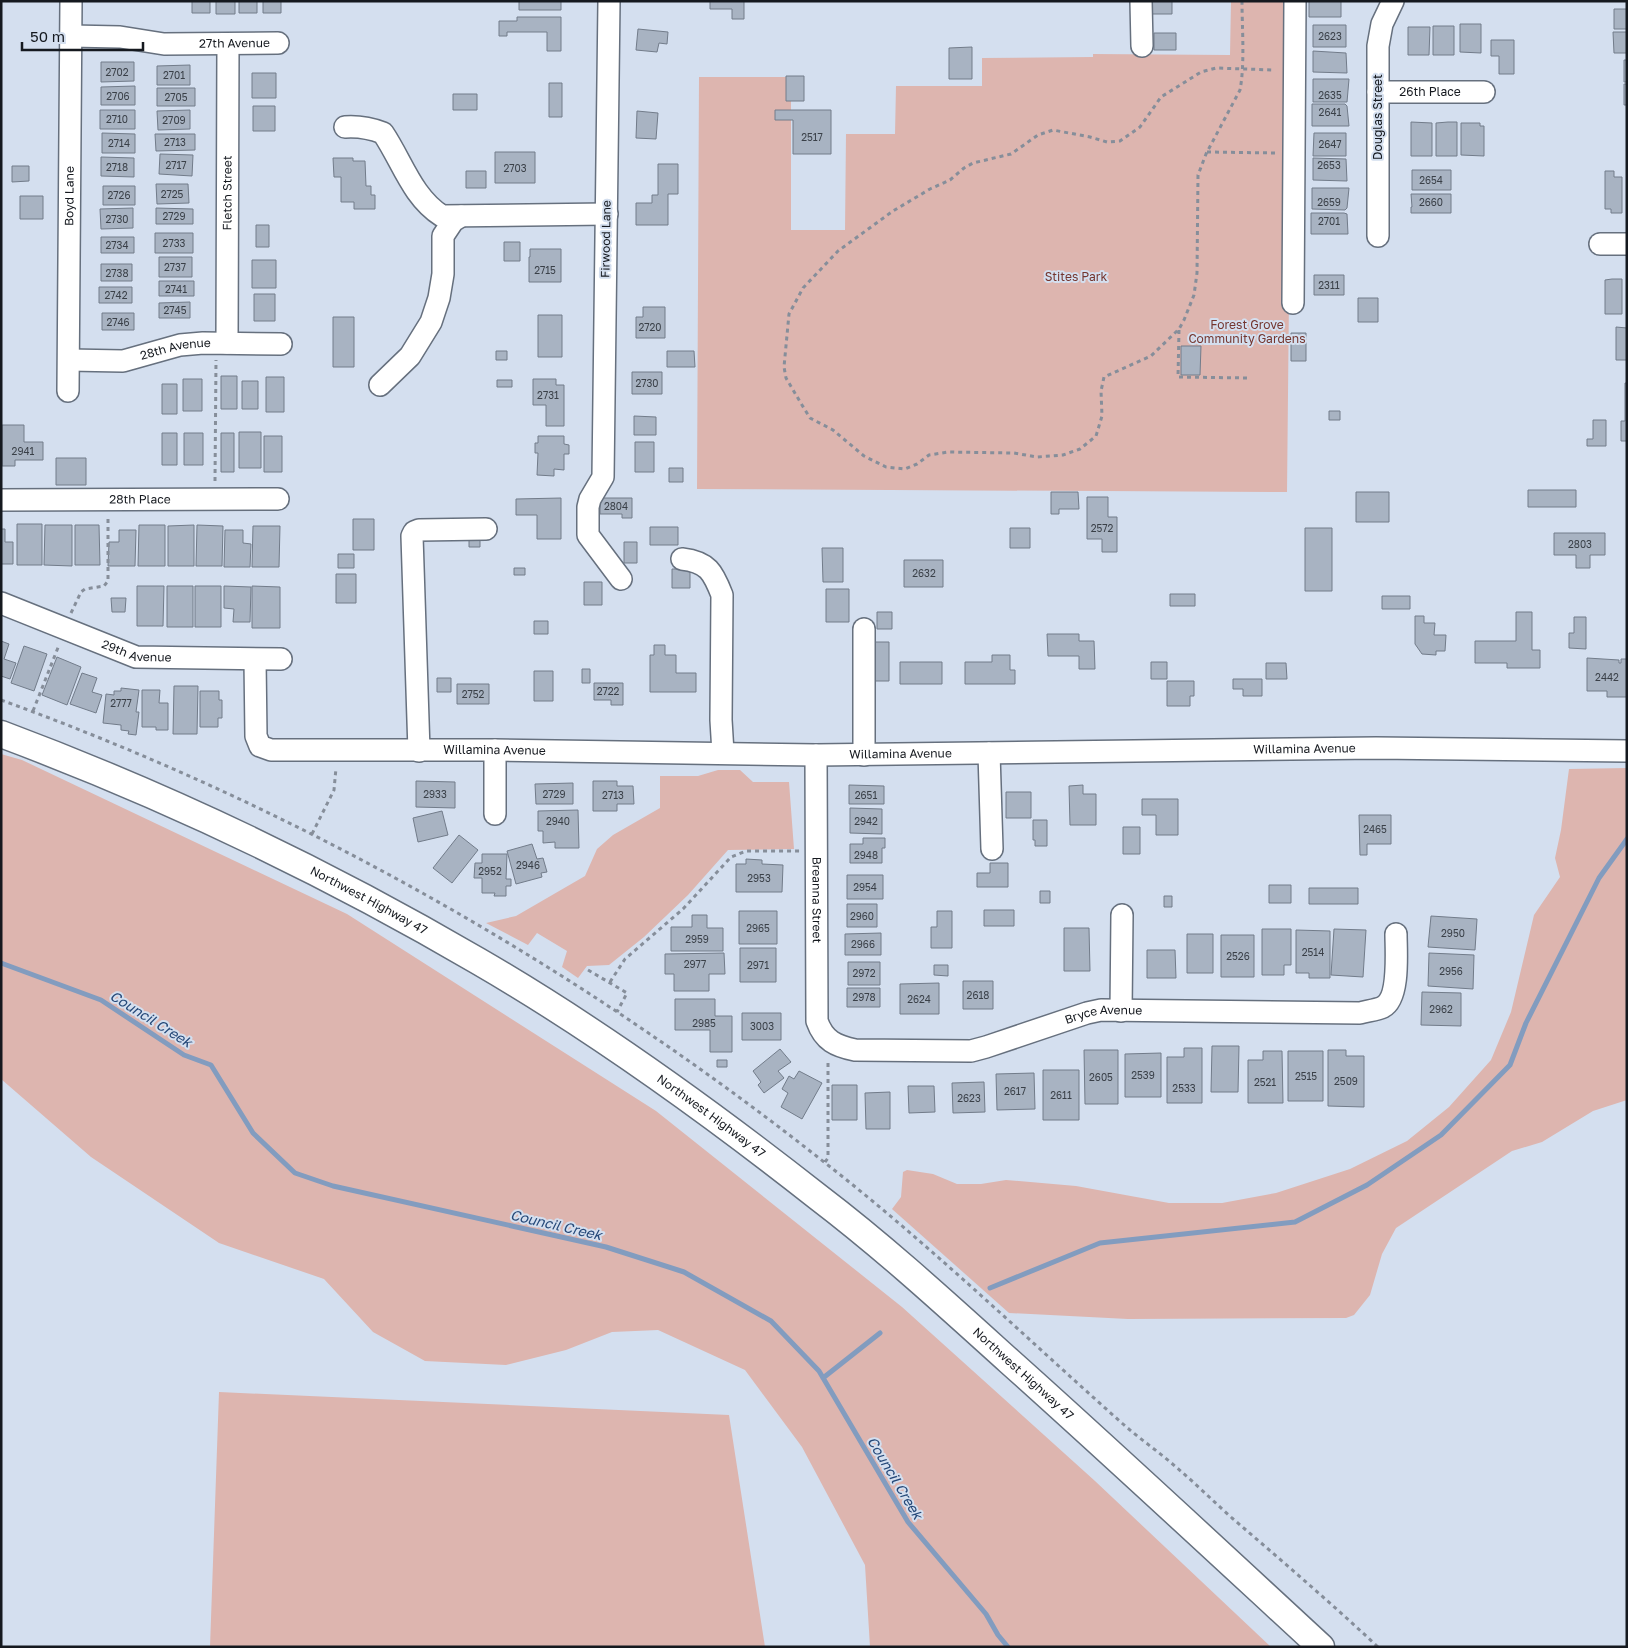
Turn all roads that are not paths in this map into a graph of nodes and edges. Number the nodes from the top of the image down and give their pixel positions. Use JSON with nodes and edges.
{"nodes":[{"id":1,"x":71,"y":1,"type":"edge"},
{"id":2,"x":609,"y":1,"type":"edge"},
{"id":3,"x":1141,"y":1,"type":"edge"},
{"id":4,"x":1295,"y":1,"type":"edge"},
{"id":5,"x":1393,"y":1,"type":"edge"},
{"id":6,"x":71,"y":36,"type":"junction"},
{"id":7,"x":278,"y":43,"type":"dead end"},
{"id":8,"x":228,"y":44,"type":"junction"},
{"id":9,"x":1142,"y":46,"type":"dead end"},
{"id":10,"x":1378,"y":92,"type":"junction"},
{"id":11,"x":1484,"y":92,"type":"dead end"},
{"id":12,"x":346,"y":127,"type":"dead end"},
{"id":13,"x":607,"y":214,"type":"junction"},
{"id":14,"x":461,"y":216,"type":"junction"},
{"id":15,"x":1378,"y":236,"type":"dead end"},
{"id":16,"x":1600,"y":244,"type":"dead end"},
{"id":17,"x":1627,"y":244,"type":"edge"},
{"id":18,"x":1293,"y":304,"type":"dead end"},
{"id":19,"x":222,"y":343,"type":"junction"},
{"id":20,"x":281,"y":344,"type":"dead end"},
{"id":21,"x":69,"y":360,"type":"junction"},
{"id":22,"x":380,"y":385,"type":"dead end"},
{"id":23,"x":68,"y":390,"type":"dead end"},
{"id":24,"x":278,"y":499,"type":"dead end"},
{"id":25,"x":1,"y":500,"type":"edge"},
{"id":26,"x":486,"y":529,"type":"dead end"},
{"id":27,"x":682,"y":559,"type":"dead end"},
{"id":28,"x":621,"y":579,"type":"dead end"},
{"id":29,"x":1,"y":603,"type":"edge"},
{"id":30,"x":864,"y":629,"type":"dead end"},
{"id":31,"x":281,"y":659,"type":"dead end"},
{"id":32,"x":254,"y":660,"type":"junction"},
{"id":33,"x":1,"y":734,"type":"edge"},
{"id":34,"x":419,"y":750,"type":"junction"},
{"id":35,"x":495,"y":750,"type":"junction"},
{"id":36,"x":1627,"y":751,"type":"edge"},
{"id":37,"x":989,"y":753,"type":"junction"},
{"id":38,"x":723,"y":754,"type":"junction"},
{"id":39,"x":864,"y":754,"type":"junction"},
{"id":40,"x":816,"y":755,"type":"junction"},
{"id":41,"x":495,"y":814,"type":"dead end"},
{"id":42,"x":992,"y":849,"type":"dead end"},
{"id":43,"x":1122,"y":915,"type":"dead end"},
{"id":44,"x":1396,"y":934,"type":"dead end"},
{"id":45,"x":1121,"y":1011,"type":"junction"},
{"id":46,"x":829,"y":1042,"type":"joint"},
{"id":47,"x":1321,"y":1647,"type":"edge"}],
"edges":[{"from":1,"to":6,"type":"street","name":"Boyd Lane"},
{"from":2,"to":13,"type":"street","name":"Firwood Lane"},
{"from":3,"to":9,"type":"street"},
{"from":4,"to":18,"type":"street"},
{"from":5,"to":10,"type":"street","name":"Douglas Street"},
{"from":6,"to":8,"type":"street","name":"27th Avenue"},
{"from":6,"to":21,"type":"street","name":"Boyd Lane"},
{"from":7,"to":8,"type":"street","name":"27th Avenue"},
{"from":8,"to":19,"type":"street","name":"Fletch Street"},
{"from":10,"to":11,"type":"street","name":"26th Place"},
{"from":10,"to":15,"type":"street","name":"Douglas Street"},
{"from":12,"to":14,"type":"street"},
{"from":13,"to":14,"type":"street"},
{"from":13,"to":28,"type":"street","name":"Firwood Lane"},
{"from":14,"to":22,"type":"street"},
{"from":16,"to":17,"type":"street"},
{"from":19,"to":20,"type":"street","name":"28th Avenue"},
{"from":19,"to":21,"type":"street","name":"28th Avenue"},
{"from":21,"to":23,"type":"street","name":"Boyd Lane"},
{"from":24,"to":25,"type":"street","name":"28th Place"},
{"from":26,"to":34,"type":"street"},
{"from":27,"to":38,"type":"street"},
{"from":29,"to":32,"type":"street","name":"29th Avenue"},
{"from":30,"to":39,"type":"street"},
{"from":31,"to":32,"type":"street","name":"29th Avenue"},
{"from":32,"to":34,"type":"street","name":"Willamina Avenue"},
{"from":33,"to":47,"type":"main road","name":"Northwest Highway 47"},
{"from":34,"to":35,"type":"street","name":"Willamina Avenue"},
{"from":35,"to":38,"type":"street","name":"Willamina Avenue"},
{"from":35,"to":41,"type":"street"},
{"from":36,"to":37,"type":"street","name":"Willamina Avenue"},
{"from":37,"to":39,"type":"street","name":"Willamina Avenue"},
{"from":37,"to":42,"type":"street"},
{"from":38,"to":40,"type":"street","name":"Willamina Avenue"},
{"from":39,"to":40,"type":"street","name":"Willamina Avenue"},
{"from":40,"to":46,"type":"street","name":"Breanna Street"},
{"from":43,"to":45,"type":"street"},
{"from":44,"to":45,"type":"street","name":"Bryce Avenue"},
{"from":45,"to":46,"type":"street","name":"Bryce Avenue"}]}
